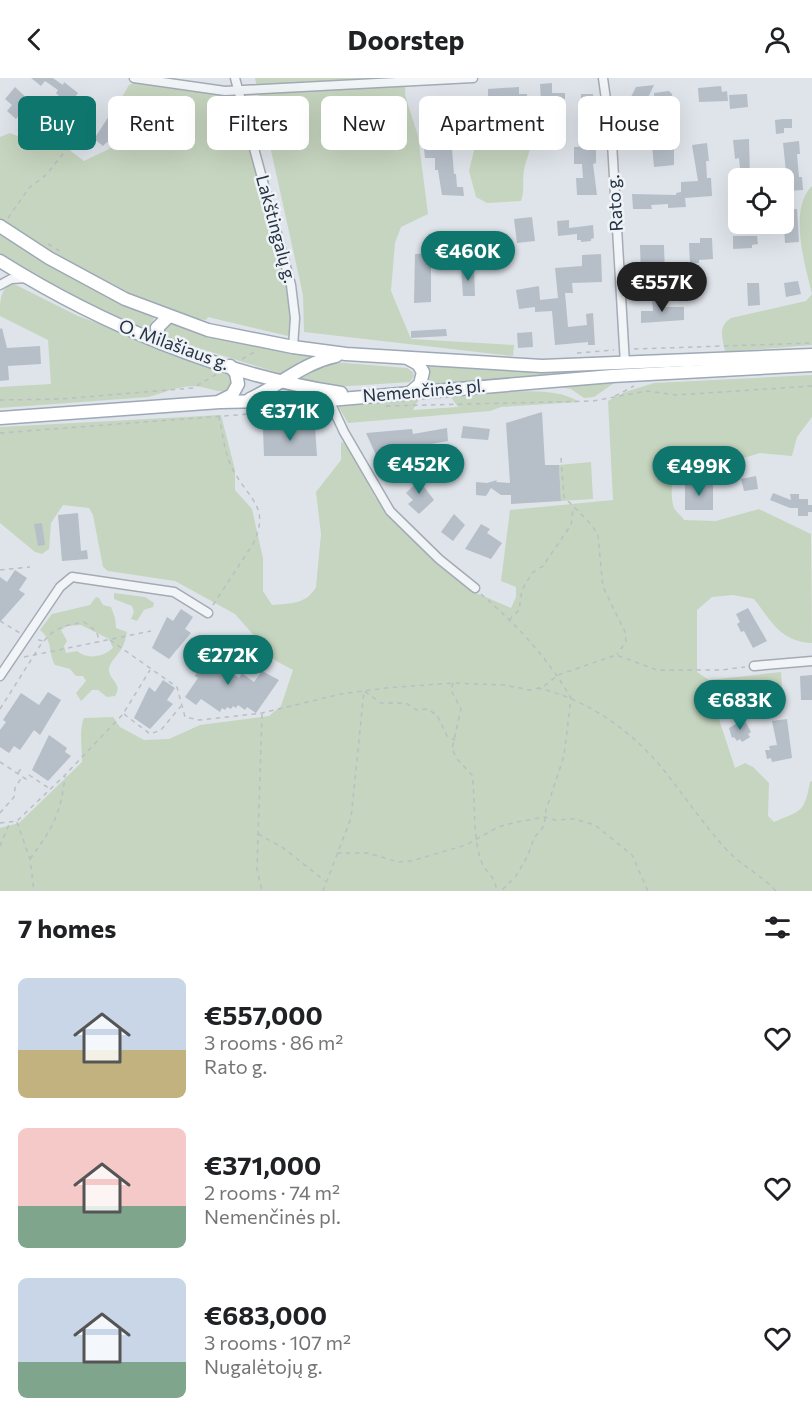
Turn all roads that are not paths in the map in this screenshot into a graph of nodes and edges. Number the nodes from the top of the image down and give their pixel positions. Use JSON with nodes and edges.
{"nodes":[{"id":1,"x":134,"y":78,"type":"edge"},
{"id":2,"x":235,"y":78,"type":"edge"},
{"id":3,"x":473,"y":78,"type":"edge"},
{"id":4,"x":603,"y":78,"type":"edge"},
{"id":5,"x":238,"y":90,"type":"junction"},
{"id":6,"x":1,"y":227,"type":"edge"},
{"id":7,"x":0,"y":261,"type":"edge"},
{"id":8,"x":27,"y":278,"type":"junction"},
{"id":9,"x":0,"y":285,"type":"edge"},
{"id":10,"x":168,"y":317,"type":"junction"},
{"id":11,"x":161,"y":344,"type":"junction"},
{"id":12,"x":292,"y":347,"type":"junction"},
{"id":13,"x":346,"y":354,"type":"junction"},
{"id":14,"x":812,"y":355,"type":"edge"},
{"id":15,"x":406,"y":357,"type":"junction"},
{"id":16,"x":625,"y":364,"type":"junction"},
{"id":17,"x":812,"y":365,"type":"edge"},
{"id":18,"x":230,"y":366,"type":"junction"},
{"id":19,"x":284,"y":382,"type":"junction"},
{"id":20,"x":411,"y":392,"type":"junction"},
{"id":21,"x":360,"y":396,"type":"junction"},
{"id":22,"x":328,"y":399,"type":"junction"},
{"id":23,"x":246,"y":401,"type":"junction"},
{"id":24,"x":220,"y":402,"type":"junction"},
{"id":25,"x":0,"y":418,"type":"edge"},
{"id":26,"x":474,"y":588,"type":"road end"},
{"id":27,"x":207,"y":613,"type":"road end"},
{"id":28,"x":812,"y":661,"type":"edge"},
{"id":29,"x":754,"y":666,"type":"road end"},
{"id":30,"x":1,"y":673,"type":"edge"}],
"edges":[{"from":1,"to":5,"type":"street"},
{"from":2,"to":5,"type":"street","name":"Lakštingalų g."},
{"from":3,"to":5,"type":"street"},
{"from":4,"to":16,"type":"street","name":"Rato g."},
{"from":5,"to":12,"type":"street","name":"Lakštingalų g."},
{"from":6,"to":10,"type":"main road","name":"O. Milašiaus g."},
{"from":7,"to":8,"type":"main road","name":"O. Milašiaus g."},
{"from":8,"to":9,"type":"street"},
{"from":8,"to":11,"type":"main road","name":"O. Milašiaus g."},
{"from":10,"to":11,"type":"main road"},
{"from":10,"to":12,"type":"main road","name":"O. Milašiaus g."},
{"from":11,"to":18,"type":"main road","name":"O. Milašiaus g."},
{"from":12,"to":13,"type":"main road","name":"O. Milašiaus g."},
{"from":13,"to":15,"type":"main road","name":"Nemenčinės pl."},
{"from":13,"to":19,"type":"main road"},
{"from":14,"to":16,"type":"main road","name":"Nemenčinės pl."},
{"from":15,"to":16,"type":"main road","name":"Nemenčinės pl."},
{"from":15,"to":20,"type":"main road"},
{"from":17,"to":20,"type":"main road","name":"Nemenčinės pl."},
{"from":18,"to":19,"type":"main road","name":"O. Milašiaus g."},
{"from":18,"to":24,"type":"main road"},
{"from":19,"to":21,"type":"main road","name":"O. Milašiaus g."},
{"from":19,"to":23,"type":"main road"},
{"from":20,"to":21,"type":"main road","name":"Nemenčinės pl."},
{"from":21,"to":22,"type":"main road","name":"Nemenčinės pl."},
{"from":22,"to":23,"type":"main road","name":"Nemenčinės pl."},
{"from":22,"to":26,"type":"street"},
{"from":23,"to":24,"type":"main road","name":"Nemenčinės pl."},
{"from":24,"to":25,"type":"main road","name":"Nemenčinės pl."},
{"from":27,"to":30,"type":"street"},
{"from":28,"to":29,"type":"street"}]}
